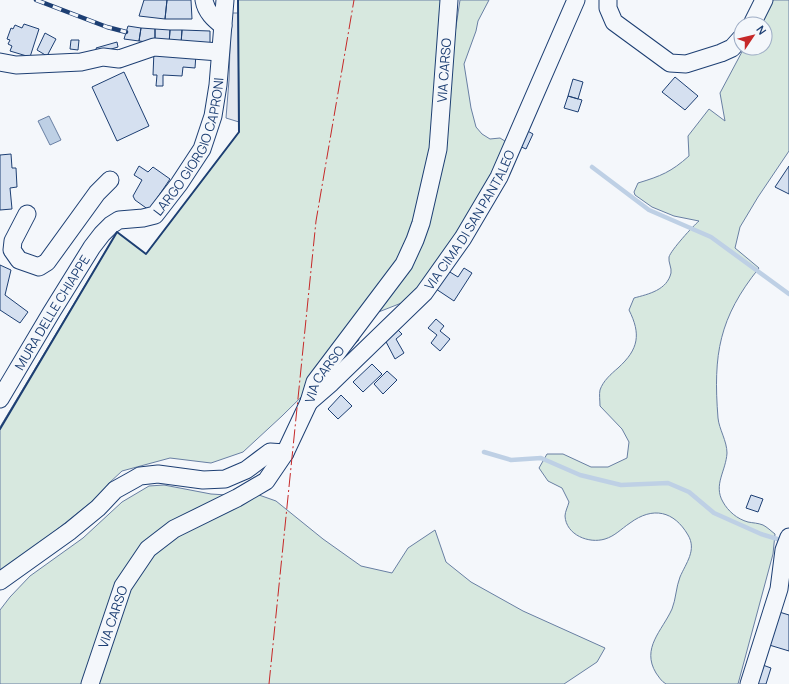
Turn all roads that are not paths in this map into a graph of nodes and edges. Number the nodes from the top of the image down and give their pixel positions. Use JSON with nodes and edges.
{"nodes":[{"id":1,"x":204,"y":0,"type":"edge"},
{"id":2,"x":225,"y":0,"type":"edge"},
{"id":3,"x":449,"y":0,"type":"edge"},
{"id":4,"x":608,"y":0,"type":"edge"},
{"id":5,"x":764,"y":0,"type":"edge"},
{"id":6,"x":577,"y":2,"type":"edge"},
{"id":7,"x":756,"y":16,"type":"edge"},
{"id":8,"x":223,"y":26,"type":"junction"},
{"id":9,"x":733,"y":47,"type":"edge"},
{"id":10,"x":220,"y":52,"type":"junction"},
{"id":11,"x":0,"y":62,"type":"edge"},
{"id":12,"x":110,"y":180,"type":"dead end"},
{"id":13,"x":28,"y":214,"type":"dead end"},
{"id":14,"x":64,"y":237,"type":"junction"},
{"id":15,"x":92,"y":247,"type":"junction"},
{"id":16,"x":0,"y":400,"type":"edge"},
{"id":17,"x":309,"y":402,"type":"junction"},
{"id":18,"x":285,"y":453,"type":"junction"},
{"id":19,"x":789,"y":537,"type":"edge"},
{"id":20,"x":0,"y":581,"type":"edge"},
{"id":21,"x":90,"y":684,"type":"edge"},
{"id":22,"x":749,"y":684,"type":"edge"}],
"edges":[{"from":1,"to":8,"type":"street"},
{"from":2,"to":8,"type":"street"},
{"from":3,"to":17,"type":"street","name":"VIA CARSO"},
{"from":4,"to":9,"type":"street"},
{"from":5,"to":7,"type":"street"},
{"from":6,"to":17,"type":"street","name":"VIA CIMA DI SAN PANTALEO"},
{"from":8,"to":10,"type":"street","name":"LARGO GIORGIO CAPRONI"},
{"from":10,"to":11,"type":"street"},
{"from":10,"to":15,"type":"street","name":"LARGO GIORGIO CAPRONI"},
{"from":12,"to":14,"type":"street"},
{"from":13,"to":14,"type":"street"},
{"from":14,"to":15,"type":"street"},
{"from":15,"to":16,"type":"street","name":"MURA DELLE CHIAPPE"},
{"from":17,"to":18,"type":"street","name":"VIA CARSO"},
{"from":18,"to":20,"type":"street"},
{"from":18,"to":21,"type":"street","name":"VIA CARSO"},
{"from":19,"to":22,"type":"street"}]}
